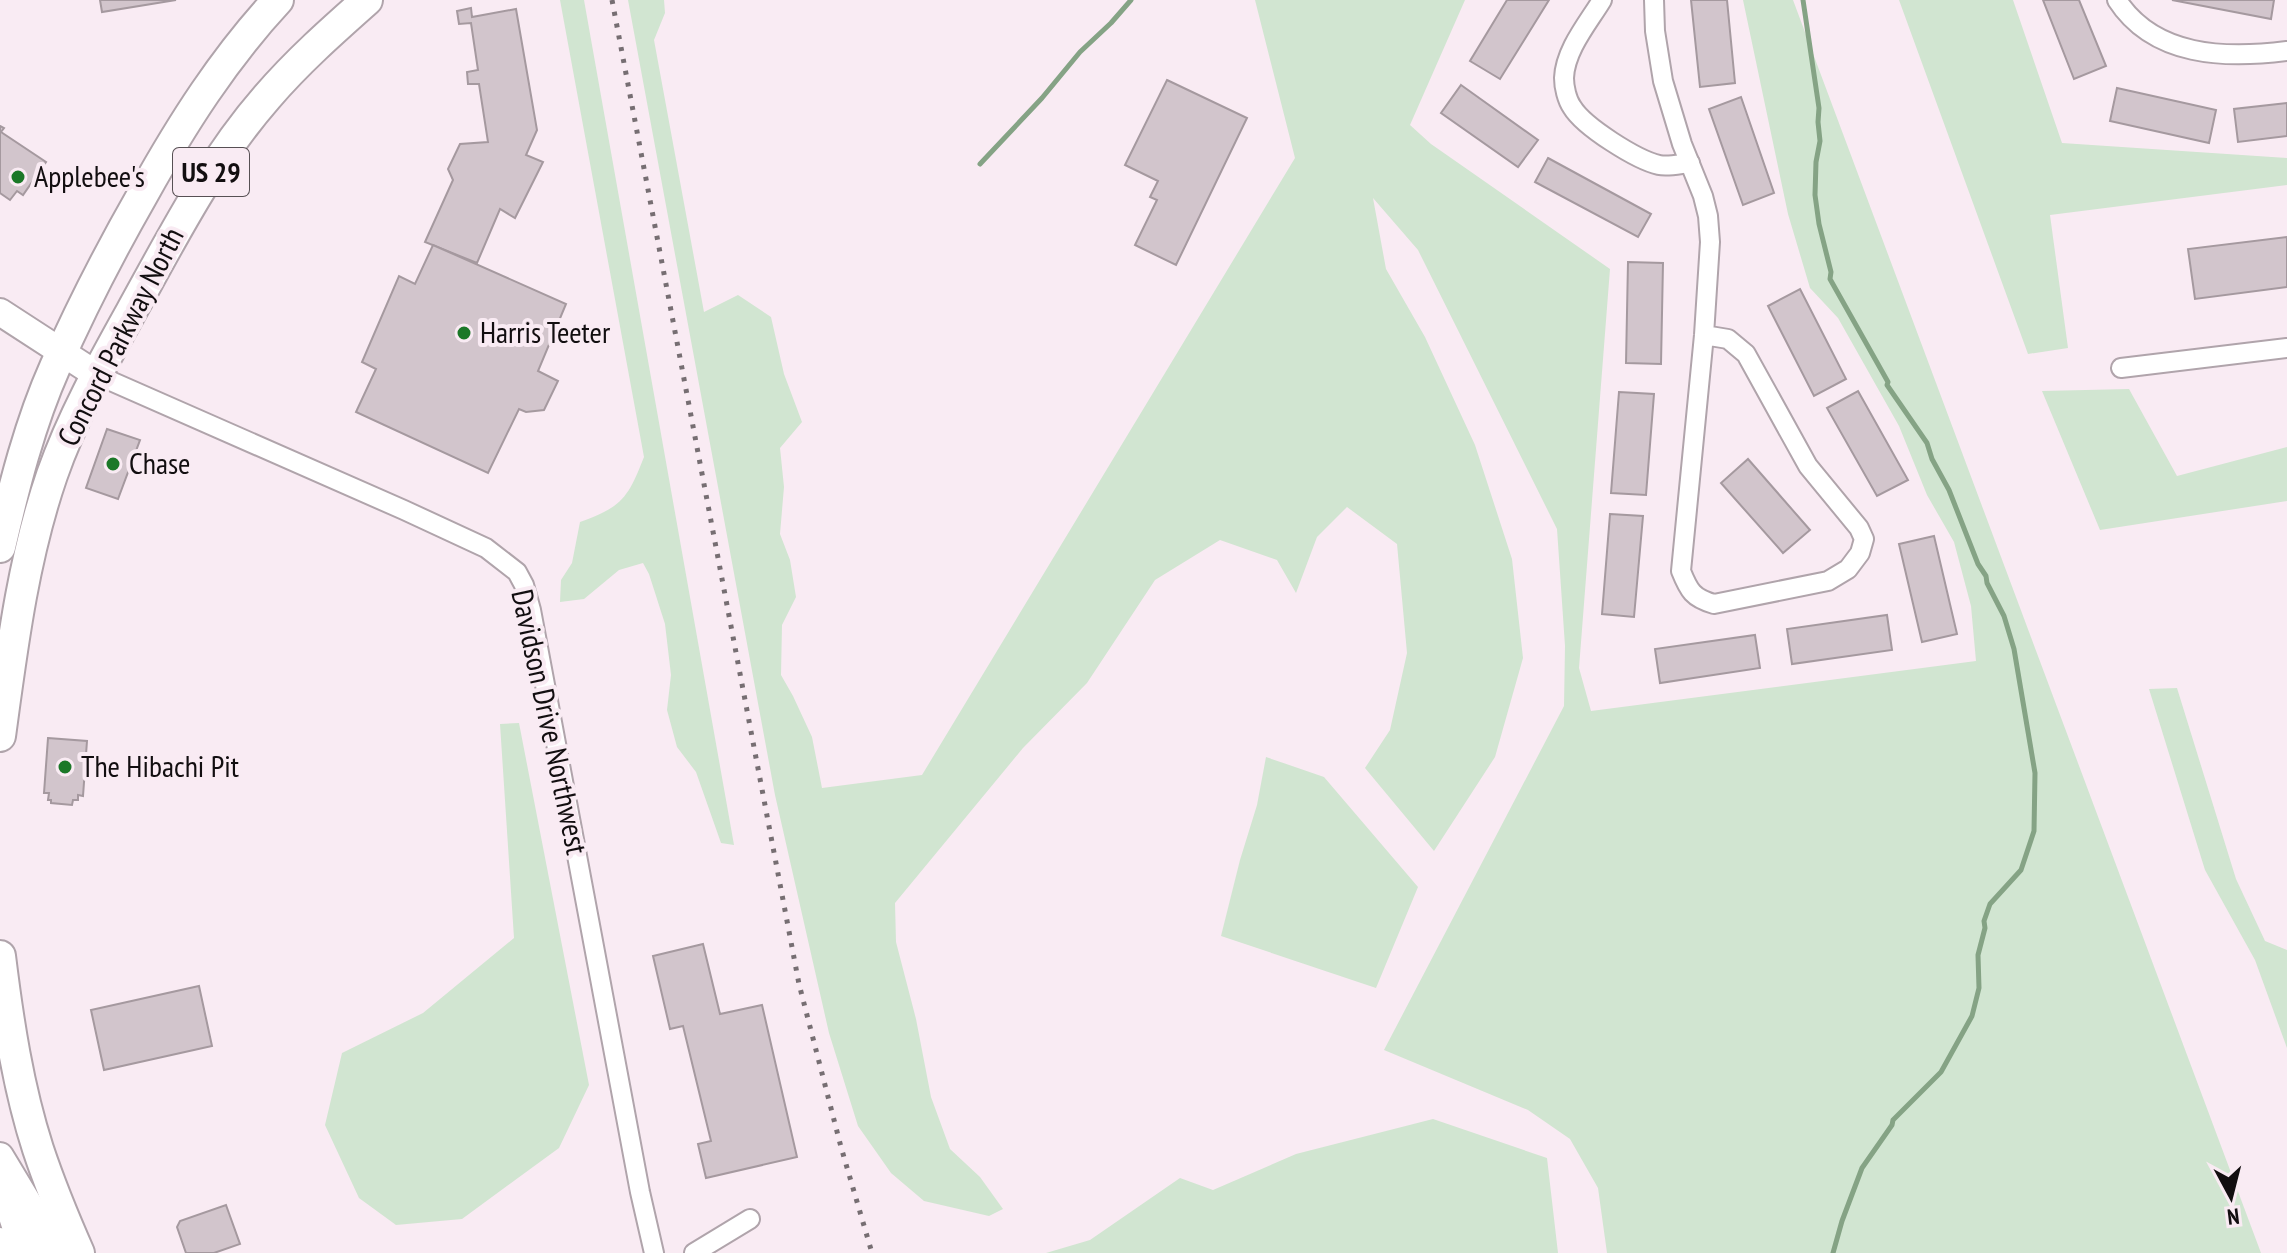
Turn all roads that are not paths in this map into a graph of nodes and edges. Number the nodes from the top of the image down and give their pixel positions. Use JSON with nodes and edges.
{"nodes":[{"id":1,"x":278,"y":0,"type":"edge"},
{"id":2,"x":367,"y":0,"type":"edge"},
{"id":3,"x":1602,"y":0,"type":"edge"},
{"id":4,"x":1654,"y":0,"type":"edge"},
{"id":5,"x":2117,"y":0,"type":"edge"},
{"id":6,"x":2287,"y":51,"type":"edge"},
{"id":7,"x":1690,"y":163,"type":"junction"},
{"id":8,"x":0,"y":312,"type":"edge"},
{"id":9,"x":1704,"y":335,"type":"junction"},
{"id":10,"x":2287,"y":348,"type":"edge"},
{"id":11,"x":62,"y":353,"type":"junction"},
{"id":12,"x":2121,"y":368,"type":"dead end"},
{"id":13,"x":97,"y":375,"type":"junction"},
{"id":14,"x":1,"y":543,"type":"edge"},
{"id":15,"x":32,"y":547,"type":"junction"},
{"id":16,"x":0,"y":736,"type":"edge"},
{"id":17,"x":0,"y":956,"type":"edge"},
{"id":18,"x":0,"y":1156,"type":"edge"},
{"id":19,"x":0,"y":1173,"type":"edge"},
{"id":20,"x":750,"y":1219,"type":"dead end"},
{"id":21,"x":0,"y":1241,"type":"edge"},
{"id":22,"x":7,"y":1253,"type":"edge"},
{"id":23,"x":26,"y":1253,"type":"edge"},
{"id":24,"x":54,"y":1253,"type":"edge"},
{"id":25,"x":79,"y":1253,"type":"edge"},
{"id":26,"x":654,"y":1253,"type":"edge"},
{"id":27,"x":694,"y":1253,"type":"edge"}],
"edges":[{"from":1,"to":11,"type":"highway","name":"Concord Parkway North","number":"US 29"},
{"from":2,"to":13,"type":"highway","name":"Concord Parkway North","number":"US 29"},
{"from":3,"to":7,"type":"street"},
{"from":4,"to":7,"type":"street"},
{"from":5,"to":6,"type":"street"},
{"from":7,"to":9,"type":"street"},
{"from":8,"to":11,"type":"main road","name":"Davidson Drive Northwest"},
{"from":9,"to":9,"type":"street"},
{"from":10,"to":12,"type":"street"},
{"from":11,"to":13,"type":"main road","name":"Davidson Drive Northwest"},
{"from":11,"to":14,"type":"highway","name":"Concord Parkway North","number":"US 29"},
{"from":13,"to":15,"type":"highway","name":"Concord Parkway North","number":"US 29"},
{"from":13,"to":26,"type":"street","name":"Davidson Drive Northwest"},
{"from":14,"to":15,"type":"highway"},
{"from":15,"to":16,"type":"highway","name":"Concord Parkway North","number":"US 29"},
{"from":17,"to":25,"type":"highway"},
{"from":18,"to":24,"type":"main road"},
{"from":19,"to":23,"type":"highway"},
{"from":20,"to":27,"type":"street"},
{"from":21,"to":22,"type":"main road"}]}
